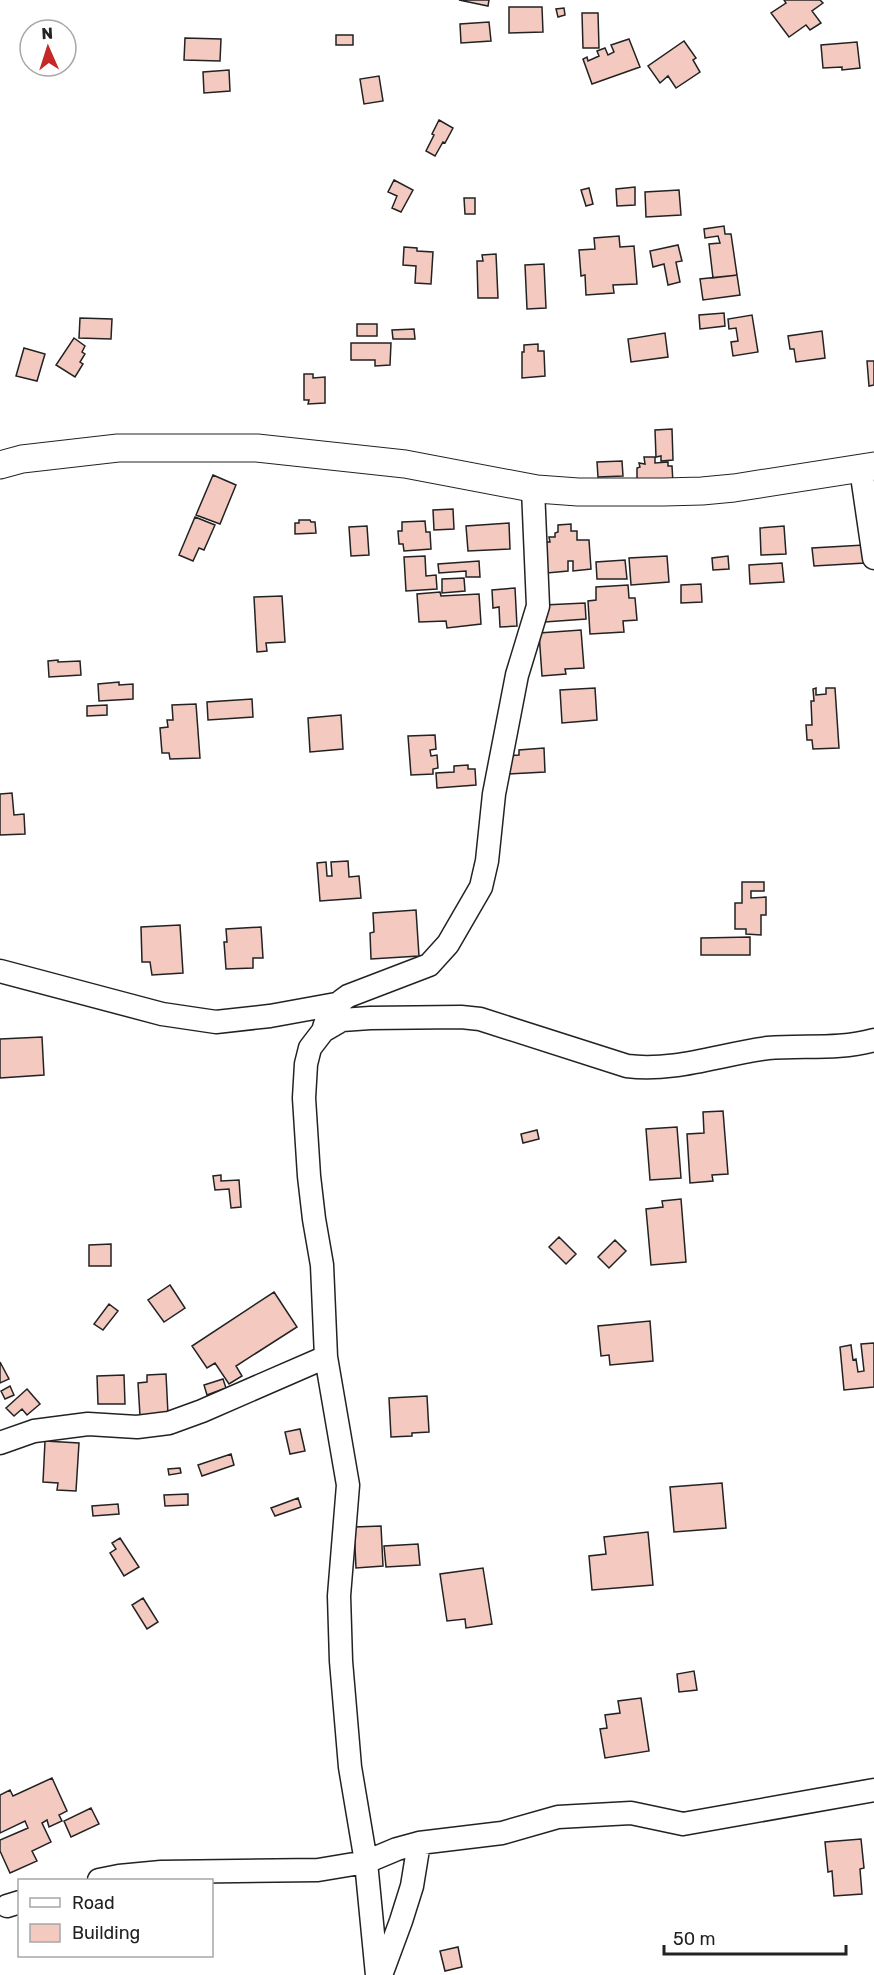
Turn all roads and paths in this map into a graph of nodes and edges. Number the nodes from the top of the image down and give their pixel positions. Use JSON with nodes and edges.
{"nodes":[{"id":1,"x":0,"y":465,"type":"edge"},
{"id":2,"x":868,"y":467,"type":"edge"},
{"id":3,"x":533,"y":489,"type":"junction"},
{"id":4,"x":874,"y":558,"type":"edge"},
{"id":5,"x":0,"y":971,"type":"edge"},
{"id":6,"x":336,"y":1004,"type":"junction"},
{"id":7,"x":323,"y":1031,"type":"junction"},
{"id":8,"x":874,"y":1040,"type":"edge"},
{"id":9,"x":326,"y":1357,"type":"junction"},
{"id":10,"x":0,"y":1443,"type":"edge"},
{"id":11,"x":874,"y":1790,"type":"edge"},
{"id":12,"x":419,"y":1844,"type":"junction"},
{"id":13,"x":366,"y":1862,"type":"junction"},
{"id":14,"x":107,"y":1879,"type":"edge"},
{"id":15,"x":379,"y":1975,"type":"edge"}],
"edges":[{"from":1,"to":3,"type":"street"},
{"from":2,"to":3,"type":"street"},
{"from":2,"to":4,"type":"street"},
{"from":3,"to":6,"type":"street"},
{"from":5,"to":6,"type":"street"},
{"from":6,"to":7,"type":"street"},
{"from":7,"to":8,"type":"street"},
{"from":7,"to":9,"type":"street"},
{"from":9,"to":10,"type":"street"},
{"from":9,"to":13,"type":"street"},
{"from":11,"to":12,"type":"street"},
{"from":12,"to":13,"type":"street"},
{"from":12,"to":15,"type":"street"},
{"from":13,"to":14,"type":"street"},
{"from":13,"to":15,"type":"street"}]}
